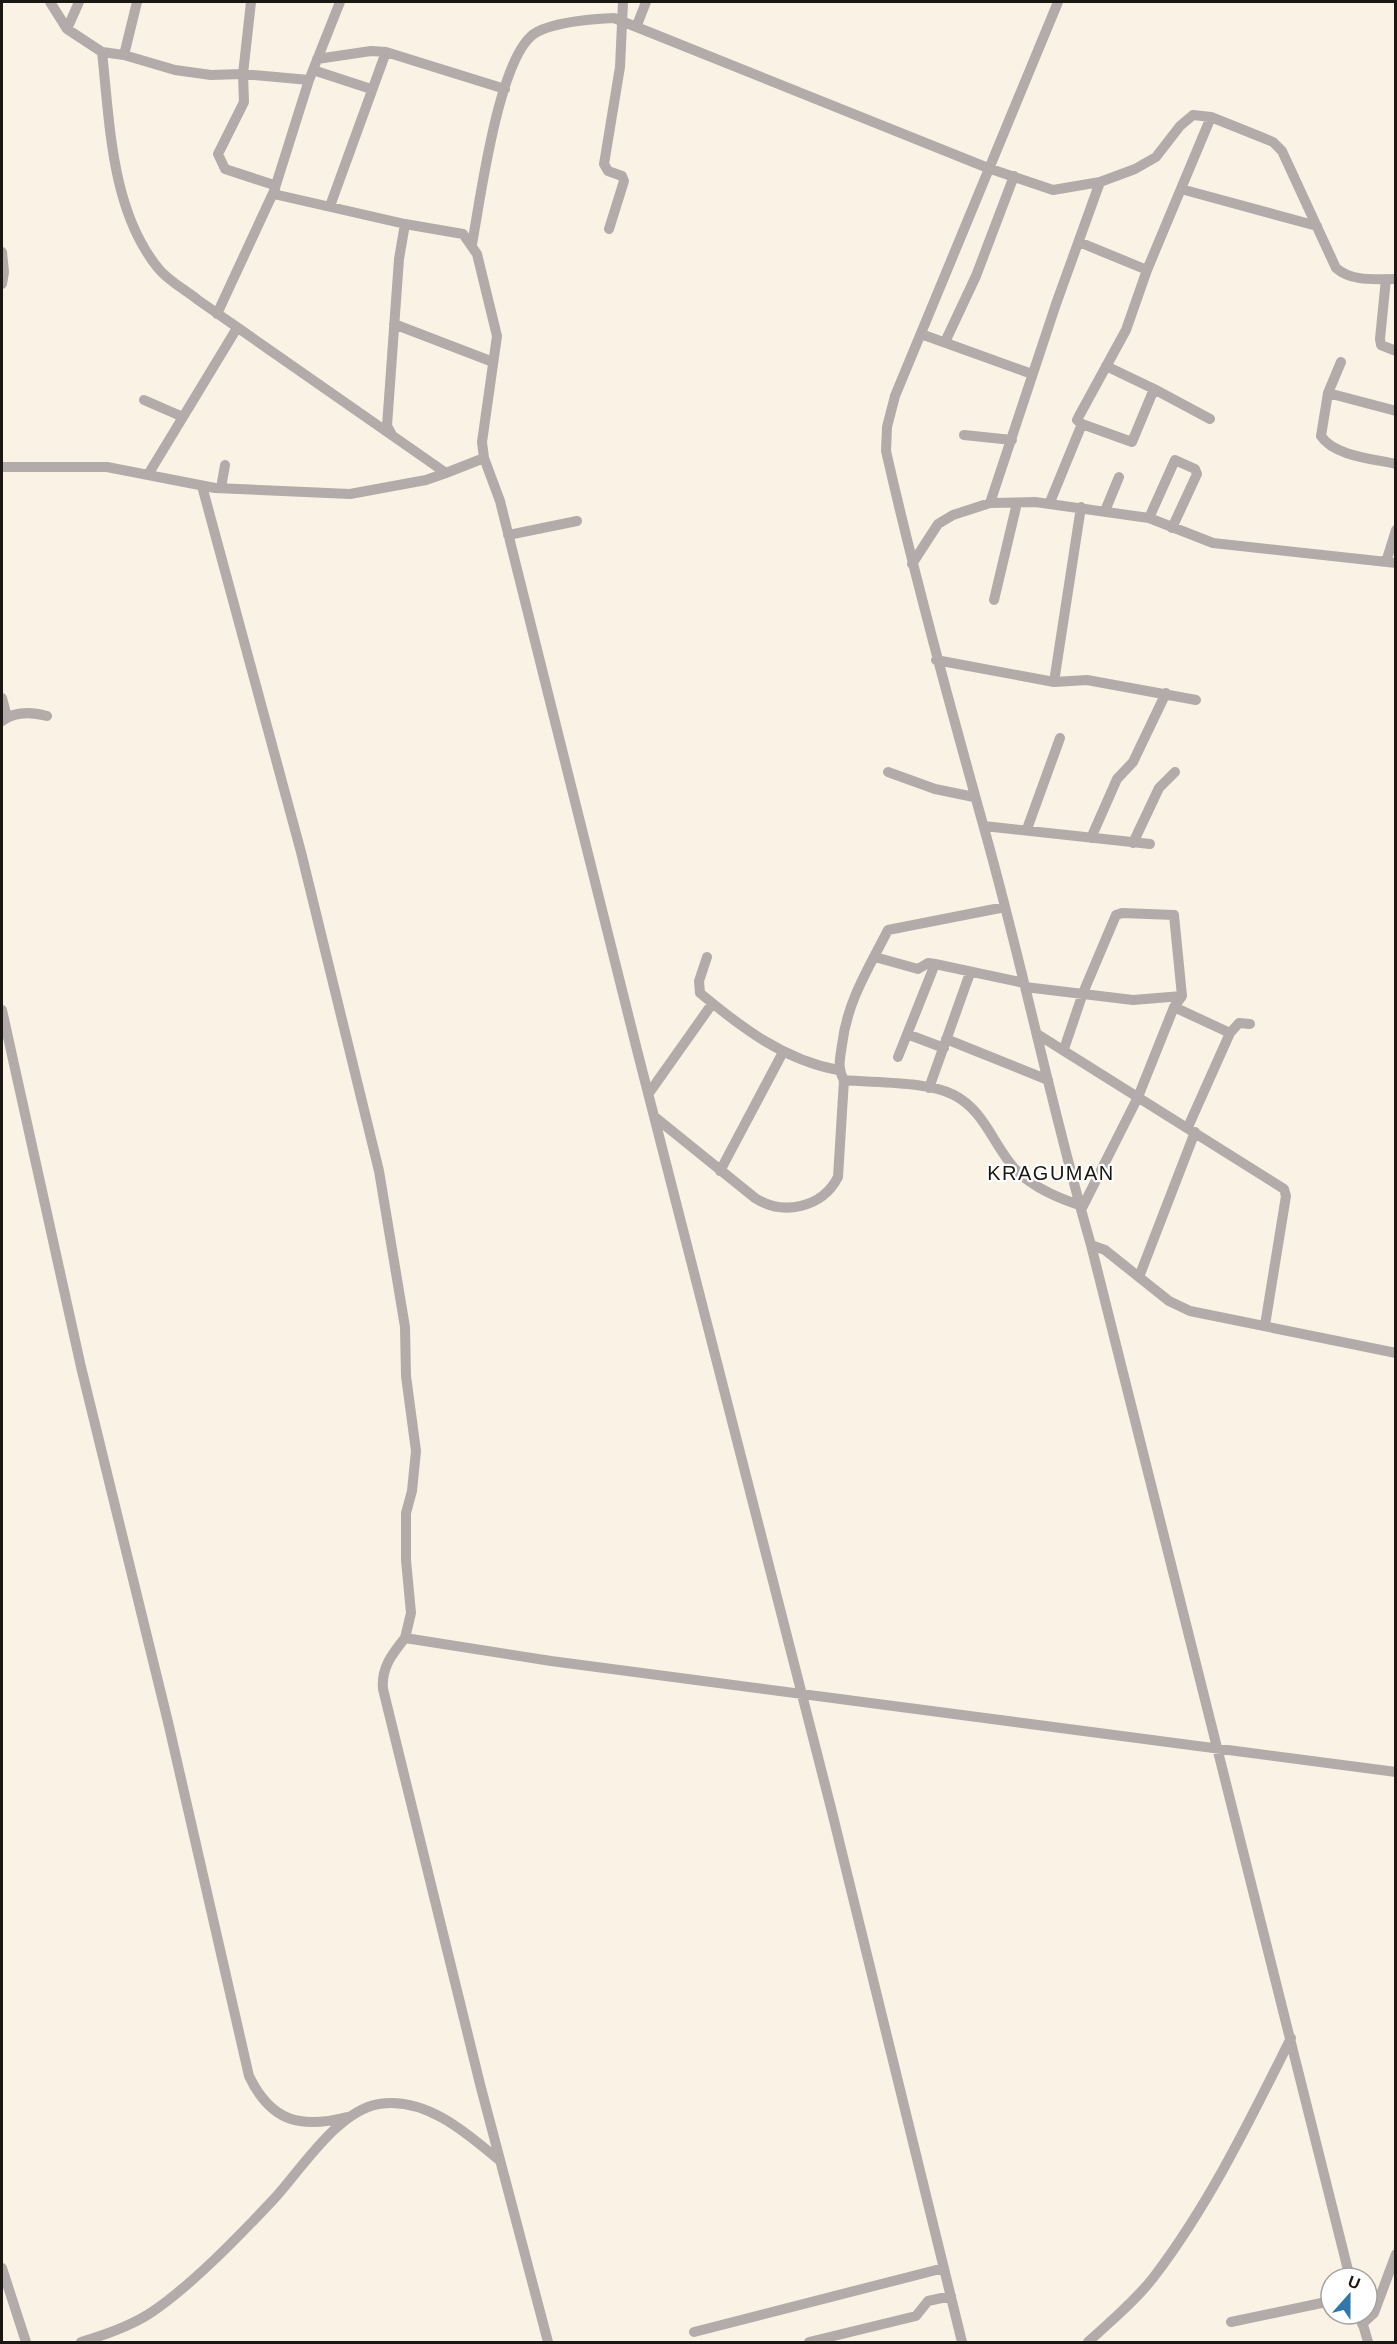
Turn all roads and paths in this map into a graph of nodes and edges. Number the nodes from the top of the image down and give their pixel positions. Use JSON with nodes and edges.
{"nodes":[{"id":1,"x":50,"y":2,"type":"edge"},
{"id":2,"x":79,"y":2,"type":"edge"},
{"id":3,"x":138,"y":2,"type":"edge"},
{"id":4,"x":251,"y":2,"type":"edge"},
{"id":5,"x":340,"y":2,"type":"edge"},
{"id":6,"x":623,"y":2,"type":"edge"},
{"id":7,"x":646,"y":2,"type":"edge"},
{"id":8,"x":1058,"y":2,"type":"edge"},
{"id":9,"x":623,"y":21,"type":"junction"},
{"id":10,"x":637,"y":25,"type":"junction"},
{"id":11,"x":67,"y":29,"type":"junction"},
{"id":12,"x":102,"y":52,"type":"junction"},
{"id":13,"x":386,"y":52,"type":"junction"},
{"id":14,"x":124,"y":55,"type":"junction"},
{"id":15,"x":313,"y":70,"type":"junction"},
{"id":16,"x":243,"y":74,"type":"junction"},
{"id":17,"x":371,"y":89,"type":"junction"},
{"id":18,"x":505,"y":89,"type":"junction"},
{"id":19,"x":1211,"y":117,"type":"junction"},
{"id":20,"x":988,"y":168,"type":"junction"},
{"id":21,"x":1014,"y":176,"type":"junction"},
{"id":22,"x":1100,"y":182,"type":"junction"},
{"id":23,"x":274,"y":188,"type":"junction"},
{"id":24,"x":1180,"y":189,"type":"junction"},
{"id":25,"x":330,"y":206,"type":"junction"},
{"id":26,"x":405,"y":224,"type":"junction"},
{"id":27,"x":1317,"y":226,"type":"junction"},
{"id":28,"x":609,"y":229,"type":"dead end"},
{"id":29,"x":1079,"y":242,"type":"junction"},
{"id":30,"x":472,"y":244,"type":"junction"},
{"id":31,"x":2,"y":252,"type":"edge"},
{"id":32,"x":1147,"y":270,"type":"junction"},
{"id":33,"x":1391,"y":279,"type":"edge"},
{"id":34,"x":2,"y":284,"type":"edge"},
{"id":35,"x":217,"y":314,"type":"junction"},
{"id":36,"x":394,"y":324,"type":"junction"},
{"id":37,"x":237,"y":328,"type":"junction"},
{"id":38,"x":921,"y":334,"type":"junction"},
{"id":39,"x":945,"y":342,"type":"junction"},
{"id":40,"x":1395,"y":351,"type":"edge"},
{"id":41,"x":493,"y":362,"type":"junction"},
{"id":42,"x":1341,"y":362,"type":"dead end"},
{"id":43,"x":1106,"y":366,"type":"junction"},
{"id":44,"x":1032,"y":374,"type":"junction"},
{"id":45,"x":1154,"y":389,"type":"junction"},
{"id":46,"x":1328,"y":393,"type":"junction"},
{"id":47,"x":144,"y":400,"type":"dead end"},
{"id":48,"x":1395,"y":411,"type":"edge"},
{"id":49,"x":183,"y":417,"type":"junction"},
{"id":50,"x":1210,"y":419,"type":"dead end"},
{"id":51,"x":1082,"y":424,"type":"junction"},
{"id":52,"x":964,"y":435,"type":"dead end"},
{"id":53,"x":392,"y":436,"type":"junction"},
{"id":54,"x":1012,"y":440,"type":"junction"},
{"id":55,"x":484,"y":458,"type":"junction"},
{"id":56,"x":1395,"y":464,"type":"edge"},
{"id":57,"x":225,"y":465,"type":"dead end"},
{"id":58,"x":2,"y":467,"type":"edge"},
{"id":59,"x":149,"y":473,"type":"junction"},
{"id":60,"x":446,"y":473,"type":"junction"},
{"id":61,"x":1119,"y":477,"type":"dead end"},
{"id":62,"x":202,"y":486,"type":"junction"},
{"id":63,"x":221,"y":488,"type":"junction"},
{"id":64,"x":1050,"y":502,"type":"junction"},
{"id":65,"x":990,"y":503,"type":"junction"},
{"id":66,"x":1017,"y":503,"type":"junction"},
{"id":67,"x":1081,"y":507,"type":"junction"},
{"id":68,"x":1105,"y":511,"type":"junction"},
{"id":69,"x":1149,"y":518,"type":"junction"},
{"id":70,"x":577,"y":521,"type":"dead end"},
{"id":71,"x":1172,"y":528,"type":"junction"},
{"id":72,"x":1395,"y":530,"type":"edge"},
{"id":73,"x":508,"y":535,"type":"junction"},
{"id":74,"x":1391,"y":562,"type":"edge"},
{"id":75,"x":912,"y":564,"type":"junction"},
{"id":76,"x":994,"y":600,"type":"dead end"},
{"id":77,"x":936,"y":660,"type":"junction"},
{"id":78,"x":1054,"y":682,"type":"junction"},
{"id":79,"x":1166,"y":693,"type":"junction"},
{"id":80,"x":2,"y":698,"type":"edge"},
{"id":81,"x":1196,"y":700,"type":"dead end"},
{"id":82,"x":47,"y":716,"type":"dead end"},
{"id":83,"x":4,"y":719,"type":"edge"},
{"id":84,"x":1060,"y":738,"type":"dead end"},
{"id":85,"x":888,"y":772,"type":"dead end"},
{"id":86,"x":1175,"y":772,"type":"dead end"},
{"id":87,"x":974,"y":796,"type":"junction"},
{"id":88,"x":984,"y":826,"type":"junction"},
{"id":89,"x":1027,"y":829,"type":"junction"},
{"id":90,"x":1091,"y":838,"type":"junction"},
{"id":91,"x":1132,"y":843,"type":"junction"},
{"id":92,"x":1150,"y":844,"type":"dead end"},
{"id":93,"x":1005,"y":907,"type":"junction"},
{"id":94,"x":707,"y":957,"type":"dead end"},
{"id":95,"x":875,"y":957,"type":"junction"},
{"id":96,"x":935,"y":964,"type":"junction"},
{"id":97,"x":970,"y":973,"type":"junction"},
{"id":98,"x":1025,"y":985,"type":"junction"},
{"id":99,"x":1083,"y":993,"type":"junction"},
{"id":100,"x":1182,"y":996,"type":"junction"},
{"id":101,"x":712,"y":1004,"type":"junction"},
{"id":102,"x":1174,"y":1007,"type":"junction"},
{"id":103,"x":2,"y":1011,"type":"edge"},
{"id":104,"x":1250,"y":1023,"type":"dead end"},
{"id":105,"x":1230,"y":1033,"type":"junction"},
{"id":106,"x":908,"y":1034,"type":"junction"},
{"id":107,"x":1037,"y":1034,"type":"junction"},
{"id":108,"x":945,"y":1043,"type":"junction"},
{"id":109,"x":1064,"y":1049,"type":"junction"},
{"id":110,"x":782,"y":1054,"type":"junction"},
{"id":111,"x":898,"y":1057,"type":"dead end"},
{"id":112,"x":838,"y":1070,"type":"junction"},
{"id":113,"x":844,"y":1080,"type":"junction"},
{"id":114,"x":1048,"y":1080,"type":"junction"},
{"id":115,"x":929,"y":1088,"type":"junction"},
{"id":116,"x":649,"y":1093,"type":"junction"},
{"id":117,"x":1138,"y":1097,"type":"junction"},
{"id":118,"x":655,"y":1118,"type":"junction"},
{"id":119,"x":1192,"y":1129,"type":"junction"},
{"id":120,"x":720,"y":1171,"type":"junction"},
{"id":121,"x":1080,"y":1208,"type":"junction"},
{"id":122,"x":1091,"y":1245,"type":"junction"},
{"id":123,"x":1139,"y":1277,"type":"junction"},
{"id":124,"x":1265,"y":1324,"type":"junction"},
{"id":125,"x":1395,"y":1353,"type":"edge"},
{"id":126,"x":405,"y":1638,"type":"junction"},
{"id":127,"x":802,"y":1694,"type":"junction"},
{"id":128,"x":1218,"y":1749,"type":"junction"},
{"id":129,"x":1395,"y":1772,"type":"edge"},
{"id":130,"x":1291,"y":2038,"type":"junction"},
{"id":131,"x":347,"y":2116,"type":"junction"},
{"id":132,"x":500,"y":2160,"type":"junction"},
{"id":133,"x":1395,"y":2254,"type":"edge"},
{"id":134,"x":1347,"y":2266,"type":"edge"},
{"id":135,"x":2,"y":2268,"type":"edge"},
{"id":136,"x":944,"y":2268,"type":"junction"},
{"id":137,"x":951,"y":2296,"type":"junction"},
{"id":138,"x":1379,"y":2299,"type":"edge"},
{"id":139,"x":1319,"y":2304,"type":"edge"},
{"id":140,"x":1231,"y":2322,"type":"dead end"},
{"id":141,"x":1363,"y":2326,"type":"edge"},
{"id":142,"x":694,"y":2332,"type":"dead end"},
{"id":143,"x":1368,"y":2342,"type":"edge"},
{"id":144,"x":26,"y":2343,"type":"edge"},
{"id":145,"x":81,"y":2343,"type":"edge"},
{"id":146,"x":548,"y":2343,"type":"edge"},
{"id":147,"x":809,"y":2343,"type":"edge"},
{"id":148,"x":962,"y":2343,"type":"edge"},
{"id":149,"x":1088,"y":2343,"type":"edge"}],
"edges":[{"from":1,"to":11,"type":"street"},
{"from":2,"to":11,"type":"street"},
{"from":3,"to":14,"type":"street"},
{"from":4,"to":16,"type":"street"},
{"from":5,"to":15,"type":"street"},
{"from":6,"to":9,"type":"street"},
{"from":7,"to":10,"type":"street"},
{"from":8,"to":20,"type":"street"},
{"from":9,"to":10,"type":"street"},
{"from":9,"to":18,"type":"street"},
{"from":9,"to":28,"type":"street"},
{"from":10,"to":20,"type":"street"},
{"from":11,"to":12,"type":"street"},
{"from":12,"to":14,"type":"street"},
{"from":12,"to":35,"type":"street"},
{"from":13,"to":15,"type":"street"},
{"from":13,"to":17,"type":"street"},
{"from":13,"to":18,"type":"street"},
{"from":14,"to":16,"type":"street"},
{"from":15,"to":16,"type":"street"},
{"from":15,"to":17,"type":"street"},
{"from":15,"to":23,"type":"street"},
{"from":16,"to":23,"type":"street"},
{"from":17,"to":25,"type":"street"},
{"from":18,"to":30,"type":"street"},
{"from":19,"to":22,"type":"street"},
{"from":19,"to":24,"type":"street"},
{"from":19,"to":27,"type":"street"},
{"from":20,"to":21,"type":"street"},
{"from":20,"to":38,"type":"street"},
{"from":21,"to":22,"type":"street"},
{"from":21,"to":39,"type":"street"},
{"from":22,"to":29,"type":"street"},
{"from":23,"to":25,"type":"street"},
{"from":23,"to":35,"type":"street"},
{"from":24,"to":27,"type":"street"},
{"from":24,"to":32,"type":"street"},
{"from":25,"to":26,"type":"street"},
{"from":26,"to":30,"type":"street"},
{"from":26,"to":36,"type":"street"},
{"from":27,"to":33,"type":"street"},
{"from":29,"to":32,"type":"street"},
{"from":29,"to":44,"type":"street"},
{"from":30,"to":41,"type":"street"},
{"from":31,"to":34,"type":"street"},
{"from":32,"to":43,"type":"street"},
{"from":33,"to":40,"type":"street"},
{"from":35,"to":37,"type":"street"},
{"from":36,"to":41,"type":"street"},
{"from":36,"to":53,"type":"street"},
{"from":37,"to":49,"type":"street"},
{"from":37,"to":53,"type":"street"},
{"from":38,"to":39,"type":"street"},
{"from":38,"to":75,"type":"street"},
{"from":39,"to":44,"type":"street"},
{"from":41,"to":55,"type":"street"},
{"from":42,"to":46,"type":"street"},
{"from":43,"to":45,"type":"street"},
{"from":43,"to":51,"type":"street"},
{"from":44,"to":54,"type":"street"},
{"from":45,"to":50,"type":"street"},
{"from":45,"to":51,"type":"street"},
{"from":46,"to":48,"type":"street"},
{"from":46,"to":56,"type":"street"},
{"from":47,"to":49,"type":"street"},
{"from":49,"to":59,"type":"street"},
{"from":51,"to":64,"type":"street"},
{"from":52,"to":54,"type":"street"},
{"from":53,"to":60,"type":"street"},
{"from":54,"to":65,"type":"street"},
{"from":55,"to":60,"type":"street"},
{"from":55,"to":73,"type":"street"},
{"from":57,"to":63,"type":"street"},
{"from":58,"to":59,"type":"street"},
{"from":59,"to":62,"type":"street"},
{"from":60,"to":63,"type":"street"},
{"from":61,"to":68,"type":"street"},
{"from":62,"to":63,"type":"street"},
{"from":62,"to":126,"type":"street"},
{"from":64,"to":66,"type":"street"},
{"from":64,"to":67,"type":"street"},
{"from":65,"to":66,"type":"street"},
{"from":65,"to":75,"type":"street"},
{"from":66,"to":76,"type":"street"},
{"from":67,"to":68,"type":"street"},
{"from":67,"to":78,"type":"street"},
{"from":68,"to":69,"type":"street"},
{"from":69,"to":71,"type":"street"},
{"from":69,"to":71,"type":"street"},
{"from":70,"to":73,"type":"street"},
{"from":71,"to":74,"type":"street"},
{"from":72,"to":74,"type":"street"},
{"from":73,"to":116,"type":"street"},
{"from":75,"to":77,"type":"street"},
{"from":77,"to":78,"type":"street"},
{"from":77,"to":87,"type":"street"},
{"from":78,"to":79,"type":"street"},
{"from":79,"to":81,"type":"street"},
{"from":79,"to":90,"type":"street"},
{"from":80,"to":83,"type":"street"},
{"from":82,"to":83,"type":"street"},
{"from":84,"to":89,"type":"street"},
{"from":85,"to":87,"type":"street"},
{"from":86,"to":91,"type":"street"},
{"from":87,"to":88,"type":"street"},
{"from":88,"to":89,"type":"street"},
{"from":88,"to":93,"type":"street"},
{"from":89,"to":90,"type":"street"},
{"from":90,"to":91,"type":"street"},
{"from":91,"to":92,"type":"street"},
{"from":93,"to":95,"type":"street"},
{"from":93,"to":98,"type":"street"},
{"from":94,"to":101,"type":"street"},
{"from":95,"to":96,"type":"street"},
{"from":95,"to":112,"type":"street"},
{"from":96,"to":97,"type":"street"},
{"from":96,"to":106,"type":"street"},
{"from":97,"to":98,"type":"street"},
{"from":97,"to":108,"type":"street"},
{"from":98,"to":99,"type":"street"},
{"from":98,"to":107,"type":"street"},
{"from":99,"to":100,"type":"street"},
{"from":99,"to":100,"type":"street"},
{"from":99,"to":109,"type":"street"},
{"from":100,"to":102,"type":"street"},
{"from":101,"to":110,"type":"street"},
{"from":101,"to":116,"type":"street"},
{"from":102,"to":105,"type":"street"},
{"from":102,"to":117,"type":"street"},
{"from":103,"to":131,"type":"street"},
{"from":104,"to":105,"type":"street"},
{"from":105,"to":119,"type":"street"},
{"from":106,"to":108,"type":"street"},
{"from":106,"to":111,"type":"street"},
{"from":107,"to":109,"type":"street"},
{"from":107,"to":114,"type":"street"},
{"from":108,"to":114,"type":"street"},
{"from":108,"to":115,"type":"street"},
{"from":109,"to":117,"type":"street"},
{"from":110,"to":112,"type":"street"},
{"from":110,"to":120,"type":"street"},
{"from":112,"to":113,"type":"street"},
{"from":113,"to":115,"type":"street"},
{"from":113,"to":120,"type":"street"},
{"from":114,"to":121,"type":"street"},
{"from":115,"to":121,"type":"street"},
{"from":116,"to":118,"type":"street"},
{"from":117,"to":119,"type":"street"},
{"from":117,"to":121,"type":"street"},
{"from":118,"to":120,"type":"street"},
{"from":118,"to":127,"type":"street"},
{"from":119,"to":123,"type":"street"},
{"from":119,"to":124,"type":"street"},
{"from":121,"to":122,"type":"street"},
{"from":122,"to":123,"type":"street"},
{"from":122,"to":128,"type":"street"},
{"from":123,"to":124,"type":"street"},
{"from":124,"to":125,"type":"street"},
{"from":126,"to":127,"type":"street"},
{"from":126,"to":132,"type":"street"},
{"from":127,"to":128,"type":"street"},
{"from":127,"to":136,"type":"street"},
{"from":128,"to":129,"type":"street"},
{"from":128,"to":130,"type":"street"},
{"from":130,"to":134,"type":"street"},
{"from":130,"to":149,"type":"street"},
{"from":131,"to":132,"type":"street"},
{"from":131,"to":145,"type":"street"},
{"from":132,"to":146,"type":"street"},
{"from":133,"to":138,"type":"street"},
{"from":135,"to":144,"type":"street"},
{"from":136,"to":137,"type":"street"},
{"from":136,"to":142,"type":"street"},
{"from":137,"to":147,"type":"street"},
{"from":137,"to":148,"type":"street"},
{"from":139,"to":140,"type":"street"},
{"from":141,"to":143,"type":"street"}]}
